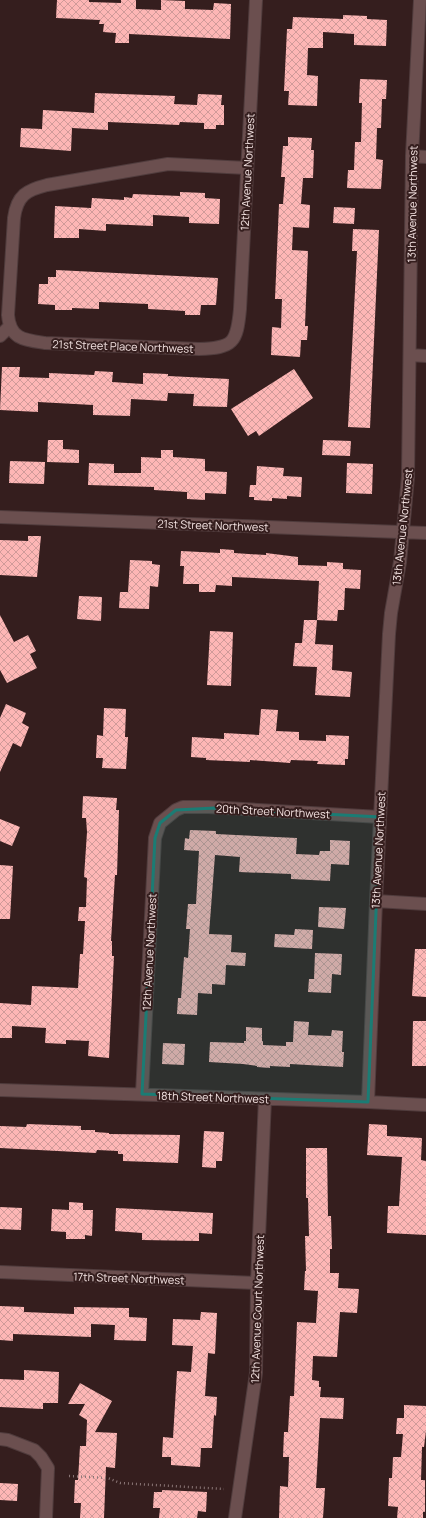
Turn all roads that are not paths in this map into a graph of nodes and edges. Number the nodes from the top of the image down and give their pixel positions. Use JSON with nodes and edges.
{"nodes":[{"id":1,"x":256,"y":0,"type":"edge"},
{"id":2,"x":420,"y":0,"type":"edge"},
{"id":3,"x":412,"y":156,"type":"junction"},
{"id":4,"x":426,"y":157,"type":"edge"},
{"id":5,"x":247,"y":168,"type":"junction"},
{"id":6,"x":12,"y":330,"type":"junction"},
{"id":7,"x":0,"y":336,"type":"edge"},
{"id":8,"x":232,"y":341,"type":"joint"},
{"id":9,"x":410,"y":355,"type":"junction"},
{"id":10,"x":426,"y":356,"type":"edge"},
{"id":11,"x":0,"y":517,"type":"edge"},
{"id":12,"x":402,"y":532,"type":"junction"},
{"id":13,"x":426,"y":533,"type":"edge"},
{"id":14,"x":169,"y":815,"type":"joint"},
{"id":15,"x":380,"y":817,"type":"junction"},
{"id":16,"x":376,"y":901,"type":"junction"},
{"id":17,"x":426,"y":904,"type":"edge"},
{"id":18,"x":0,"y":1090,"type":"edge"},
{"id":19,"x":142,"y":1094,"type":"junction"},
{"id":20,"x":265,"y":1099,"type":"junction"},
{"id":21,"x":368,"y":1102,"type":"junction"},
{"id":22,"x":426,"y":1105,"type":"edge"},
{"id":23,"x":0,"y":1272,"type":"edge"},
{"id":24,"x":257,"y":1283,"type":"junction"},
{"id":25,"x":0,"y":1440,"type":"edge"},
{"id":26,"x":46,"y":1518,"type":"edge"},
{"id":27,"x":235,"y":1518,"type":"edge"}],
"edges":[{"from":1,"to":5,"type":"street","name":"12th Avenue Northwest"},
{"from":2,"to":3,"type":"street","name":"13th Avenue Northwest"},
{"from":3,"to":4,"type":"street"},
{"from":3,"to":9,"type":"street","name":"13th Avenue Northwest"},
{"from":5,"to":6,"type":"street"},
{"from":5,"to":8,"type":"street","name":"12th Avenue Northwest"},
{"from":6,"to":7,"type":"street"},
{"from":6,"to":8,"type":"street","name":"21st Street Place Northwest"},
{"from":9,"to":10,"type":"street"},
{"from":9,"to":12,"type":"street","name":"13th Avenue Northwest"},
{"from":11,"to":12,"type":"street","name":"21st Street Northwest"},
{"from":12,"to":13,"type":"street","name":"21st Street Northwest"},
{"from":12,"to":15,"type":"street","name":"13th Avenue Northwest"},
{"from":14,"to":15,"type":"street","name":"20th Street Northwest"},
{"from":14,"to":19,"type":"street","name":"12th Avenue Northwest"},
{"from":15,"to":16,"type":"street","name":"13th Avenue Northwest"},
{"from":16,"to":17,"type":"street"},
{"from":16,"to":21,"type":"street","name":"13th Avenue Northwest"},
{"from":18,"to":19,"type":"street","name":"18th Street Northwest"},
{"from":19,"to":20,"type":"street","name":"18th Street Northwest"},
{"from":20,"to":21,"type":"street","name":"18th Street Northwest"},
{"from":20,"to":24,"type":"street","name":"12th Avenue Court Northwest"},
{"from":21,"to":22,"type":"street","name":"18th Street Northwest"},
{"from":23,"to":24,"type":"street","name":"17th Street Northwest"},
{"from":24,"to":27,"type":"street","name":"12th Avenue Court Northwest"},
{"from":25,"to":26,"type":"street"}]}
